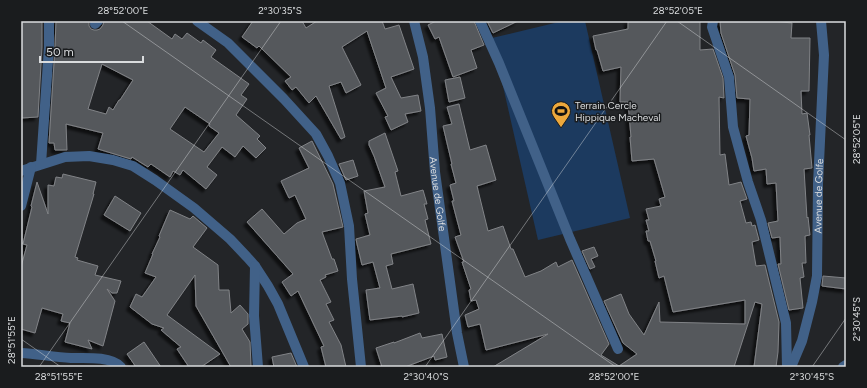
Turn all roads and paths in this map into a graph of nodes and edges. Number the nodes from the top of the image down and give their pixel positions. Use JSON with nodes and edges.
{"nodes":[{"id":1,"x":49,"y":21,"type":"edge"},
{"id":2,"x":196,"y":21,"type":"edge"},
{"id":3,"x":414,"y":21,"type":"edge"},
{"id":4,"x":480,"y":21,"type":"edge"},
{"id":5,"x":713,"y":21,"type":"edge"},
{"id":6,"x":821,"y":21,"type":"edge"},
{"id":7,"x":36,"y":166,"type":"junction"},
{"id":8,"x":21,"y":171,"type":"edge"},
{"id":9,"x":21,"y":206,"type":"edge"},
{"id":10,"x":255,"y":266,"type":"junction"},
{"id":11,"x":618,"y":349,"type":"dead end"},
{"id":12,"x":21,"y":353,"type":"edge"},
{"id":13,"x":846,"y":365,"type":"edge"},
{"id":14,"x":121,"y":367,"type":"edge"},
{"id":15,"x":258,"y":367,"type":"edge"},
{"id":16,"x":304,"y":367,"type":"edge"},
{"id":17,"x":361,"y":367,"type":"edge"},
{"id":18,"x":464,"y":367,"type":"edge"},
{"id":19,"x":787,"y":367,"type":"edge"},
{"id":20,"x":791,"y":367,"type":"edge"},
{"id":21,"x":843,"y":367,"type":"edge"}],
"edges":[{"from":1,"to":7,"type":"street"},
{"from":2,"to":17,"type":"street"},
{"from":3,"to":18,"type":"street","name":"Avenue de Golfe"},
{"from":4,"to":11,"type":"street"},
{"from":5,"to":19,"type":"street"},
{"from":6,"to":20,"type":"street","name":"Avenue de Golfe"},
{"from":7,"to":8,"type":"street"},
{"from":7,"to":9,"type":"street"},
{"from":7,"to":10,"type":"street"},
{"from":10,"to":15,"type":"street"},
{"from":10,"to":16,"type":"street"},
{"from":12,"to":14,"type":"street"},
{"from":13,"to":21,"type":"street"}]}
